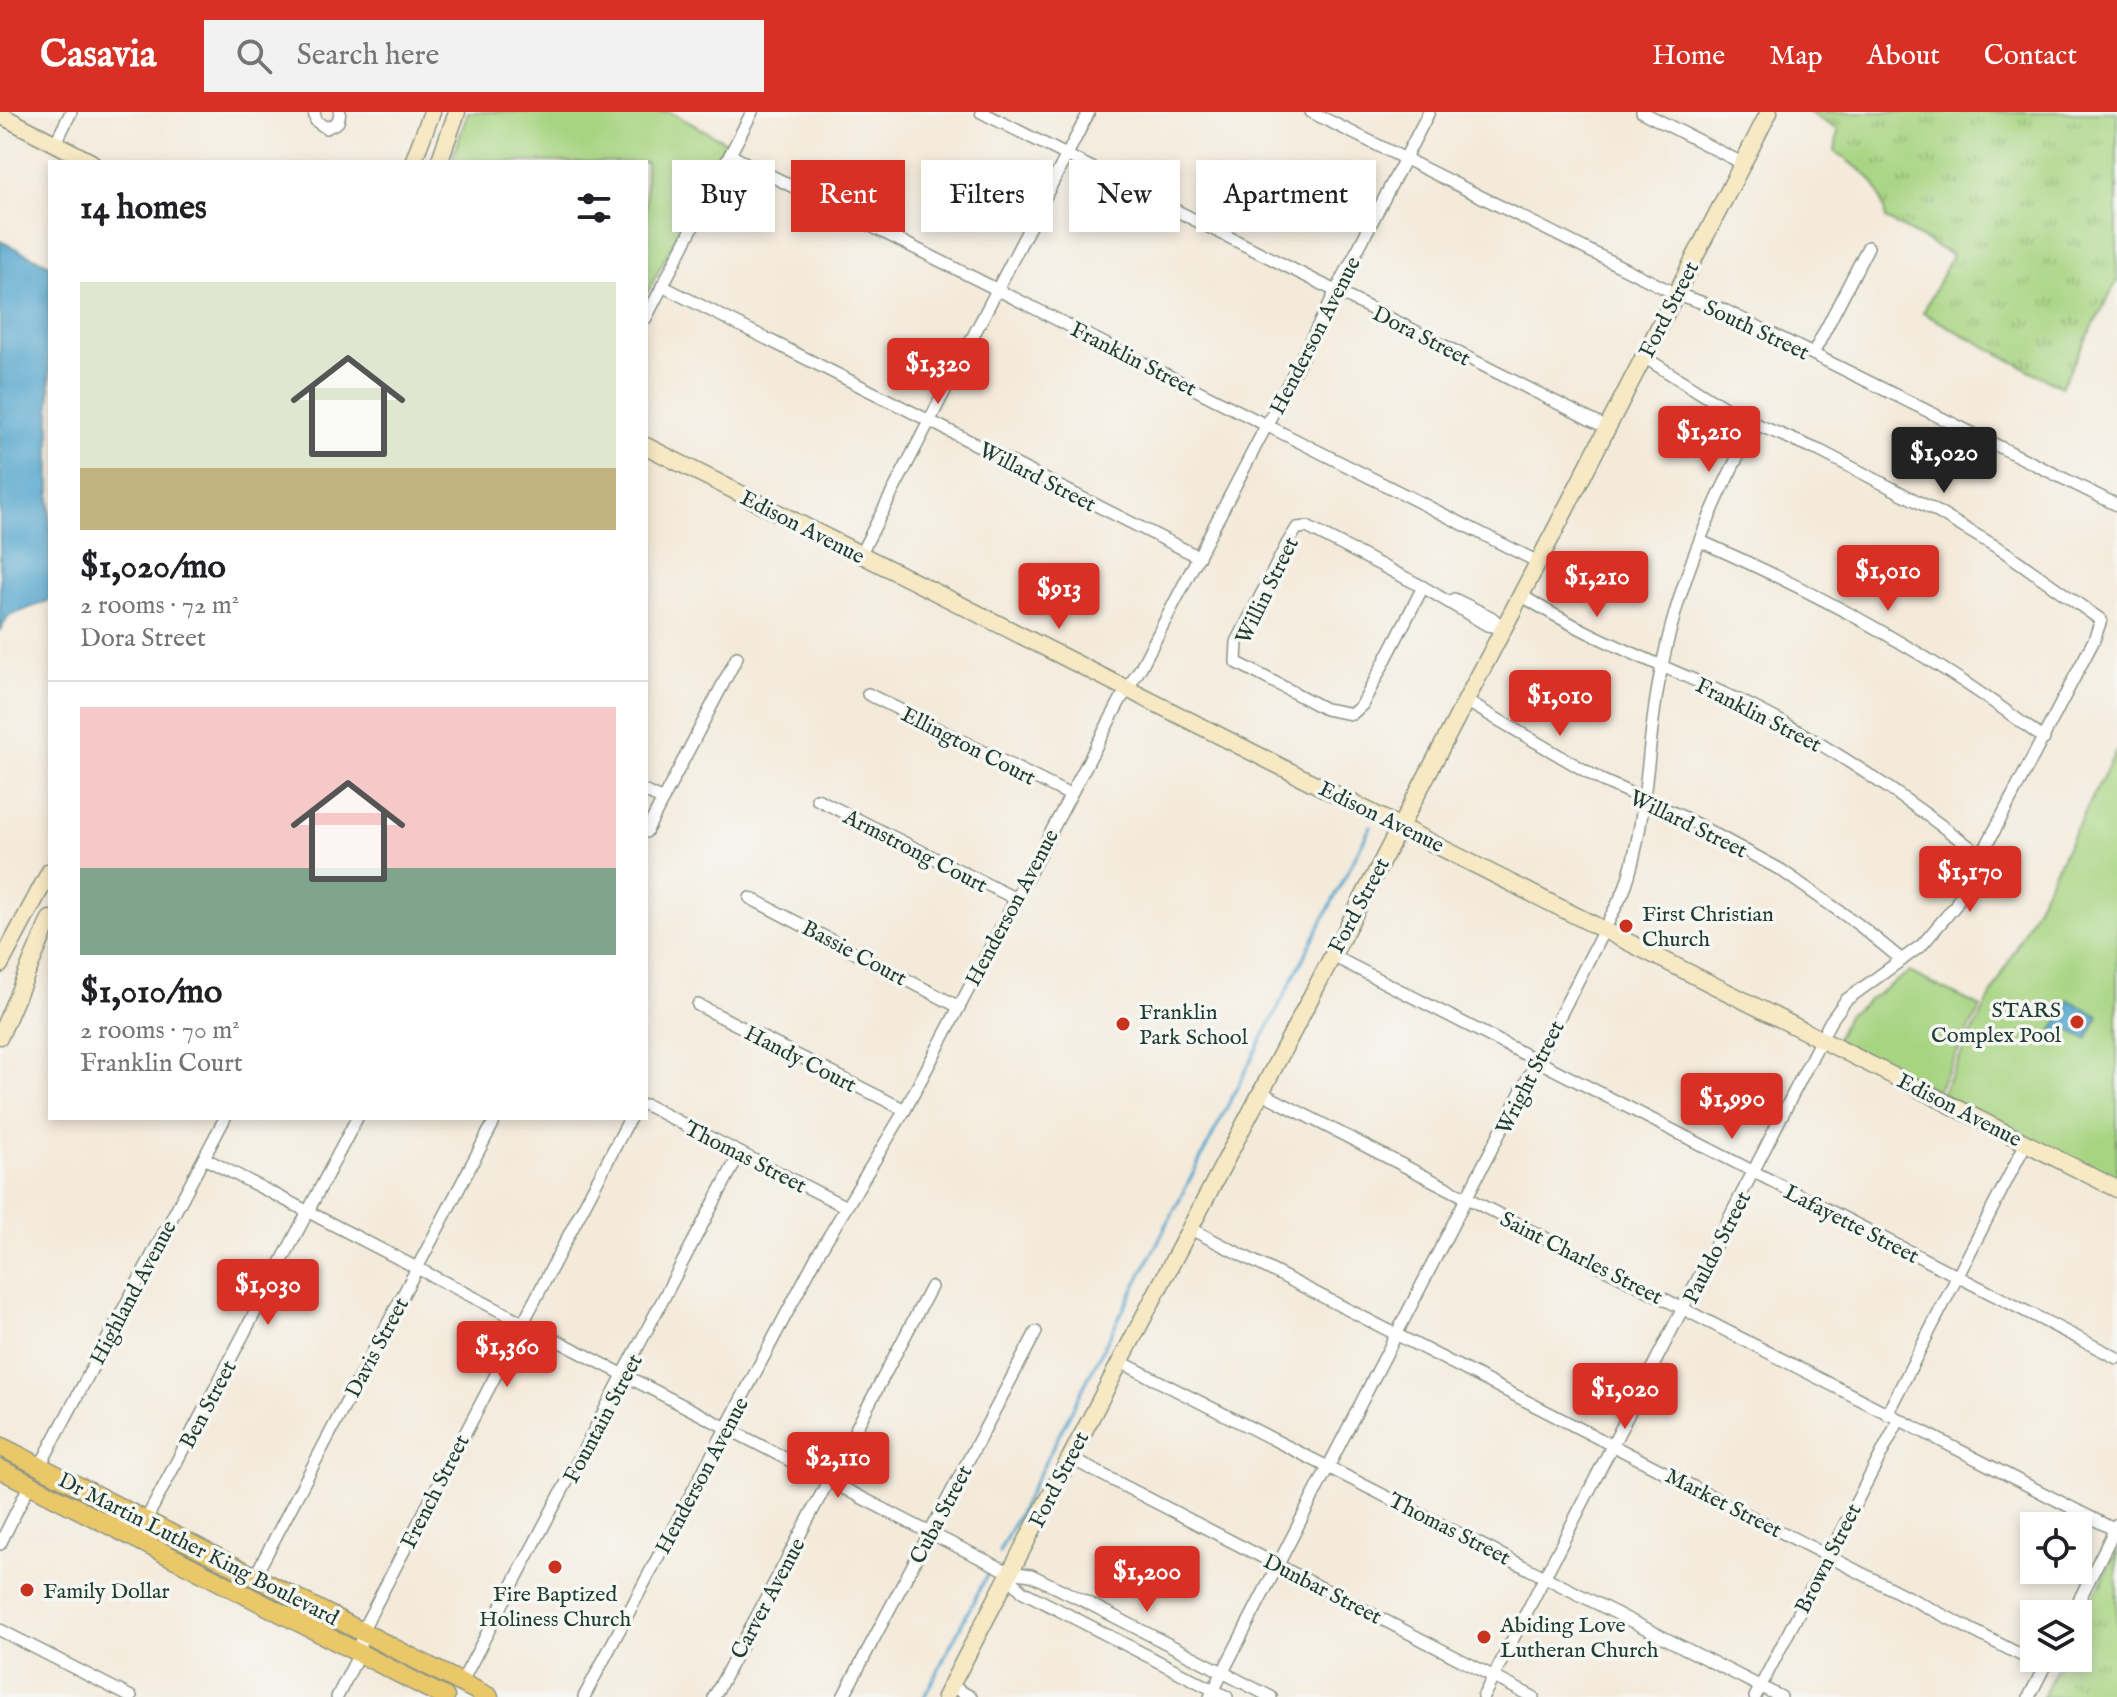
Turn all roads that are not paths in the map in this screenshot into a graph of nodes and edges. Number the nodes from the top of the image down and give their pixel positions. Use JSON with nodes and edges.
{"nodes":[{"id":1,"x":71,"y":112,"type":"edge"},
{"id":2,"x":314,"y":112,"type":"edge"},
{"id":3,"x":340,"y":112,"type":"edge"},
{"id":4,"x":432,"y":112,"type":"edge"},
{"id":5,"x":457,"y":112,"type":"edge"},
{"id":6,"x":752,"y":112,"type":"edge"},
{"id":7,"x":981,"y":112,"type":"edge"},
{"id":8,"x":1089,"y":112,"type":"edge"},
{"id":9,"x":1311,"y":112,"type":"edge"},
{"id":10,"x":1429,"y":112,"type":"edge"},
{"id":11,"x":1642,"y":112,"type":"edge"},
{"id":12,"x":1769,"y":112,"type":"edge"},
{"id":13,"x":0,"y":115,"type":"edge"},
{"id":14,"x":55,"y":144,"type":"junction"},
{"id":15,"x":730,"y":155,"type":"junction"},
{"id":16,"x":1067,"y":156,"type":"junction"},
{"id":17,"x":1405,"y":158,"type":"junction"},
{"id":18,"x":87,"y":160,"type":"edge"},
{"id":19,"x":414,"y":160,"type":"edge"},
{"id":20,"x":440,"y":160,"type":"edge"},
{"id":21,"x":1742,"y":163,"type":"junction"},
{"id":22,"x":1868,"y":247,"type":"dead end"},
{"id":23,"x":662,"y":286,"type":"junction"},
{"id":24,"x":998,"y":290,"type":"junction"},
{"id":25,"x":1336,"y":292,"type":"junction"},
{"id":26,"x":1676,"y":294,"type":"junction"},
{"id":27,"x":648,"y":314,"type":"edge"},
{"id":28,"x":1813,"y":354,"type":"junction"},
{"id":29,"x":1644,"y":357,"type":"junction"},
{"id":30,"x":930,"y":421,"type":"junction"},
{"id":31,"x":1755,"y":425,"type":"junction"},
{"id":32,"x":1267,"y":426,"type":"junction"},
{"id":33,"x":1607,"y":428,"type":"junction"},
{"id":34,"x":648,"y":447,"type":"edge"},
{"id":35,"x":2117,"y":505,"type":"edge"},
{"id":36,"x":1700,"y":541,"type":"junction"},
{"id":37,"x":860,"y":555,"type":"junction"},
{"id":38,"x":1199,"y":557,"type":"junction"},
{"id":39,"x":1538,"y":562,"type":"junction"},
{"id":40,"x":1423,"y":587,"type":"junction"},
{"id":41,"x":1521,"y":595,"type":"junction"},
{"id":42,"x":1504,"y":628,"type":"junction"},
{"id":43,"x":737,"y":657,"type":"dead end"},
{"id":44,"x":1661,"y":666,"type":"junction"},
{"id":45,"x":1129,"y":689,"type":"junction"},
{"id":46,"x":868,"y":694,"type":"dead end"},
{"id":47,"x":1466,"y":701,"type":"junction"},
{"id":48,"x":2044,"y":739,"type":"junction"},
{"id":49,"x":648,"y":793,"type":"edge"},
{"id":50,"x":1070,"y":795,"type":"junction"},
{"id":51,"x":1642,"y":798,"type":"junction"},
{"id":52,"x":817,"y":799,"type":"dead end"},
{"id":53,"x":663,"y":800,"type":"junction"},
{"id":54,"x":1401,"y":825,"type":"junction"},
{"id":55,"x":648,"y":828,"type":"edge"},
{"id":56,"x":1983,"y":857,"type":"junction"},
{"id":57,"x":48,"y":875,"type":"edge"},
{"id":58,"x":750,"y":898,"type":"dead end"},
{"id":59,"x":1016,"y":899,"type":"junction"},
{"id":60,"x":48,"y":924,"type":"edge"},
{"id":61,"x":1604,"y":929,"type":"junction"},
{"id":62,"x":1331,"y":955,"type":"junction"},
{"id":63,"x":1902,"y":960,"type":"junction"},
{"id":64,"x":0,"y":965,"type":"edge"},
{"id":65,"x":698,"y":1005,"type":"dead end"},
{"id":66,"x":959,"y":1007,"type":"junction"},
{"id":67,"x":0,"y":1036,"type":"edge"},
{"id":68,"x":1823,"y":1040,"type":"junction"},
{"id":69,"x":1537,"y":1061,"type":"junction"},
{"id":70,"x":1260,"y":1092,"type":"junction"},
{"id":71,"x":648,"y":1106,"type":"edge"},
{"id":72,"x":905,"y":1110,"type":"junction"},
{"id":73,"x":224,"y":1120,"type":"edge"},
{"id":74,"x":356,"y":1120,"type":"edge"},
{"id":75,"x":495,"y":1120,"type":"edge"},
{"id":76,"x":629,"y":1120,"type":"edge"},
{"id":77,"x":2026,"y":1143,"type":"junction"},
{"id":78,"x":740,"y":1153,"type":"junction"},
{"id":79,"x":204,"y":1158,"type":"junction"},
{"id":80,"x":1754,"y":1172,"type":"junction"},
{"id":81,"x":2117,"y":1189,"type":"edge"},
{"id":82,"x":1467,"y":1198,"type":"junction"},
{"id":83,"x":846,"y":1207,"type":"junction"},
{"id":84,"x":309,"y":1210,"type":"junction"},
{"id":85,"x":1189,"y":1228,"type":"junction"},
{"id":86,"x":418,"y":1267,"type":"junction"},
{"id":87,"x":1958,"y":1277,"type":"junction"},
{"id":88,"x":931,"y":1287,"type":"dead end"},
{"id":89,"x":1683,"y":1309,"type":"junction"},
{"id":90,"x":523,"y":1322,"type":"junction"},
{"id":91,"x":1036,"y":1332,"type":"dead end"},
{"id":92,"x":1397,"y":1335,"type":"junction"},
{"id":93,"x":2117,"y":1358,"type":"edge"},
{"id":94,"x":1119,"y":1361,"type":"junction"},
{"id":95,"x":625,"y":1374,"type":"junction"},
{"id":96,"x":1893,"y":1417,"type":"junction"},
{"id":97,"x":727,"y":1426,"type":"junction"},
{"id":98,"x":1614,"y":1444,"type":"junction"},
{"id":99,"x":0,"y":1446,"type":"edge"},
{"id":100,"x":1070,"y":1458,"type":"junction"},
{"id":101,"x":40,"y":1466,"type":"junction"},
{"id":102,"x":1329,"y":1468,"type":"junction"},
{"id":103,"x":4,"y":1471,"type":"edge"},
{"id":104,"x":829,"y":1479,"type":"junction"},
{"id":105,"x":30,"y":1484,"type":"junction"},
{"id":106,"x":98,"y":1496,"type":"junction"},
{"id":107,"x":146,"y":1520,"type":"junction"},
{"id":108,"x":2116,"y":1529,"type":"edge"},
{"id":109,"x":930,"y":1533,"type":"junction"},
{"id":110,"x":0,"y":1544,"type":"edge"},
{"id":111,"x":1828,"y":1556,"type":"junction"},
{"id":112,"x":1278,"y":1565,"type":"junction"},
{"id":113,"x":1009,"y":1574,"type":"junction"},
{"id":114,"x":255,"y":1576,"type":"junction"},
{"id":115,"x":1545,"y":1576,"type":"junction"},
{"id":116,"x":2079,"y":1600,"type":"edge"},
{"id":117,"x":0,"y":1630,"type":"edge"},
{"id":118,"x":362,"y":1631,"type":"junction"},
{"id":119,"x":2020,"y":1649,"type":"edge"},
{"id":120,"x":359,"y":1653,"type":"junction"},
{"id":121,"x":1223,"y":1672,"type":"junction"},
{"id":122,"x":2042,"y":1672,"type":"edge"},
{"id":123,"x":1494,"y":1677,"type":"junction"},
{"id":124,"x":461,"y":1683,"type":"junction"},
{"id":125,"x":948,"y":1692,"type":"edge"},
{"id":126,"x":1758,"y":1692,"type":"edge"},
{"id":127,"x":1211,"y":1694,"type":"edge"},
{"id":128,"x":131,"y":1697,"type":"edge"},
{"id":129,"x":337,"y":1697,"type":"edge"},
{"id":130,"x":445,"y":1697,"type":"edge"},
{"id":131,"x":489,"y":1697,"type":"edge"},
{"id":132,"x":584,"y":1697,"type":"edge"},
{"id":133,"x":714,"y":1697,"type":"edge"},
{"id":134,"x":843,"y":1697,"type":"edge"},
{"id":135,"x":971,"y":1697,"type":"edge"},
{"id":136,"x":1227,"y":1697,"type":"edge"},
{"id":137,"x":1271,"y":1697,"type":"edge"},
{"id":138,"x":1483,"y":1697,"type":"edge"},
{"id":139,"x":1533,"y":1697,"type":"edge"},
{"id":140,"x":1781,"y":1697,"type":"edge"},
{"id":141,"x":2029,"y":1697,"type":"edge"}],
"edges":[{"from":1,"to":14,"type":"street"},
{"from":2,"to":3,"type":"street"},
{"from":4,"to":19,"type":"street"},
{"from":5,"to":20,"type":"street"},
{"from":6,"to":15,"type":"street"},
{"from":7,"to":16,"type":"street","name":"Dora Street"},
{"from":8,"to":16,"type":"street"},
{"from":9,"to":17,"type":"street","name":"South Street"},
{"from":10,"to":17,"type":"street","name":"Henderson Avenue"},
{"from":11,"to":21,"type":"street"},
{"from":12,"to":21,"type":"street","name":"Ford Street"},
{"from":13,"to":14,"type":"street"},
{"from":14,"to":18,"type":"street"},
{"from":15,"to":23,"type":"street"},
{"from":15,"to":24,"type":"street","name":"Franklin Street"},
{"from":16,"to":24,"type":"street"},
{"from":16,"to":25,"type":"street","name":"Dora Street"},
{"from":17,"to":25,"type":"street","name":"Henderson Avenue"},
{"from":17,"to":26,"type":"street","name":"South Street"},
{"from":21,"to":26,"type":"street","name":"Ford Street"},
{"from":22,"to":28,"type":"street"},
{"from":23,"to":27,"type":"street"},
{"from":23,"to":30,"type":"street","name":"Willard Street"},
{"from":24,"to":30,"type":"street"},
{"from":24,"to":32,"type":"street","name":"Franklin Street"},
{"from":25,"to":32,"type":"street","name":"Henderson Avenue"},
{"from":25,"to":33,"type":"street","name":"Dora Street"},
{"from":26,"to":28,"type":"street","name":"South Street"},
{"from":26,"to":29,"type":"street","name":"Ford Street"},
{"from":28,"to":35,"type":"street","name":"South Street"},
{"from":29,"to":31,"type":"street"},
{"from":29,"to":33,"type":"street","name":"Ford Street"},
{"from":30,"to":37,"type":"street"},
{"from":30,"to":38,"type":"street","name":"Willard Street"},
{"from":31,"to":36,"type":"street","name":"Wright Street"},
{"from":31,"to":48,"type":"street","name":"Pauldo Street"},
{"from":32,"to":38,"type":"street","name":"Henderson Avenue"},
{"from":32,"to":39,"type":"street","name":"Franklin Street"},
{"from":33,"to":39,"type":"street","name":"Ford Street"},
{"from":34,"to":37,"type":"street","name":"Edison Avenue"},
{"from":36,"to":44,"type":"street","name":"Wright Street"},
{"from":36,"to":48,"type":"street"},
{"from":37,"to":45,"type":"street","name":"Edison Avenue"},
{"from":38,"to":45,"type":"street","name":"Henderson Avenue"},
{"from":39,"to":41,"type":"street","name":"Ford Street"},
{"from":40,"to":40,"type":"street","name":"Willin Street"},
{"from":40,"to":42,"type":"street","name":"Willin Street"},
{"from":41,"to":42,"type":"street","name":"Ford Street"},
{"from":41,"to":44,"type":"street","name":"Franklin Street"},
{"from":42,"to":47,"type":"street","name":"Ford Street"},
{"from":43,"to":53,"type":"street"},
{"from":44,"to":51,"type":"street","name":"Wright Street"},
{"from":44,"to":56,"type":"street","name":"Franklin Street"},
{"from":45,"to":50,"type":"street","name":"Henderson Avenue"},
{"from":45,"to":54,"type":"street","name":"Edison Avenue"},
{"from":46,"to":50,"type":"street","name":"Ellington Court"},
{"from":47,"to":51,"type":"street","name":"Willard Street"},
{"from":47,"to":54,"type":"street","name":"Ford Street"},
{"from":48,"to":56,"type":"street","name":"Pauldo Street"},
{"from":49,"to":53,"type":"street"},
{"from":50,"to":59,"type":"street","name":"Henderson Avenue"},
{"from":51,"to":61,"type":"street","name":"Wright Street"},
{"from":51,"to":63,"type":"street","name":"Willard Street"},
{"from":52,"to":59,"type":"street","name":"Armstrong Court"},
{"from":53,"to":55,"type":"street"},
{"from":54,"to":61,"type":"street","name":"Edison Avenue"},
{"from":54,"to":62,"type":"street","name":"Ford Street"},
{"from":56,"to":63,"type":"street","name":"Pauldo Street"},
{"from":57,"to":64,"type":"street"},
{"from":58,"to":66,"type":"street","name":"Bassie Court"},
{"from":59,"to":66,"type":"street","name":"Henderson Avenue"},
{"from":60,"to":67,"type":"street"},
{"from":61,"to":68,"type":"street","name":"Edison Avenue"},
{"from":61,"to":69,"type":"street","name":"Wright Street"},
{"from":62,"to":69,"type":"street","name":"Lafayette Street"},
{"from":62,"to":70,"type":"street","name":"Ford Street"},
{"from":63,"to":68,"type":"street","name":"Pauldo Street"},
{"from":65,"to":72,"type":"street","name":"Handy Court"},
{"from":66,"to":72,"type":"street","name":"Henderson Avenue"},
{"from":68,"to":77,"type":"street","name":"Edison Avenue"},
{"from":68,"to":80,"type":"street","name":"Pauldo Street"},
{"from":69,"to":80,"type":"street","name":"Lafayette Street"},
{"from":69,"to":82,"type":"street","name":"Wright Street"},
{"from":70,"to":82,"type":"street","name":"Saint Charles Street"},
{"from":70,"to":85,"type":"street","name":"Ford Street"},
{"from":71,"to":78,"type":"street","name":"Thomas Street"},
{"from":72,"to":83,"type":"street","name":"Henderson Avenue"},
{"from":73,"to":79,"type":"street","name":"Highland Avenue"},
{"from":74,"to":84,"type":"street","name":"Ben Street"},
{"from":75,"to":86,"type":"street","name":"Davis Street"},
{"from":76,"to":90,"type":"street","name":"French Street"},
{"from":77,"to":81,"type":"street","name":"Edison Avenue"},
{"from":77,"to":87,"type":"street","name":"Brown Street"},
{"from":78,"to":83,"type":"street","name":"Thomas Street"},
{"from":78,"to":95,"type":"street","name":"Fountain Street"},
{"from":79,"to":84,"type":"street"},
{"from":79,"to":101,"type":"street","name":"Highland Avenue"},
{"from":80,"to":87,"type":"street","name":"Lafayette Street"},
{"from":80,"to":89,"type":"street","name":"Pauldo Street"},
{"from":82,"to":89,"type":"street","name":"Saint Charles Street"},
{"from":82,"to":92,"type":"street","name":"Wright Street"},
{"from":83,"to":97,"type":"street","name":"Henderson Avenue"},
{"from":84,"to":86,"type":"street"},
{"from":84,"to":107,"type":"street","name":"Ben Street"},
{"from":85,"to":92,"type":"street","name":"Market Street"},
{"from":85,"to":94,"type":"street","name":"Ford Street"},
{"from":86,"to":90,"type":"street"},
{"from":86,"to":114,"type":"street","name":"Davis Street"},
{"from":87,"to":93,"type":"street","name":"Lafayette Street"},
{"from":87,"to":96,"type":"street","name":"Brown Street"},
{"from":88,"to":104,"type":"street","name":"Carver Avenue"},
{"from":89,"to":96,"type":"street","name":"Saint Charles Street"},
{"from":89,"to":98,"type":"street","name":"Pauldo Street"},
{"from":90,"to":95,"type":"street"},
{"from":90,"to":118,"type":"street","name":"French Street"},
{"from":91,"to":109,"type":"street","name":"Cuba Street"},
{"from":92,"to":98,"type":"street","name":"Market Street"},
{"from":92,"to":102,"type":"street","name":"Wright Street"},
{"from":94,"to":100,"type":"street","name":"Ford Street"},
{"from":94,"to":102,"type":"street","name":"Thomas Street"},
{"from":95,"to":97,"type":"street"},
{"from":95,"to":124,"type":"street","name":"Fountain Street"},
{"from":96,"to":108,"type":"street","name":"Saint Charles Street"},
{"from":96,"to":111,"type":"street","name":"Brown Street"},
{"from":97,"to":104,"type":"street"},
{"from":97,"to":132,"type":"street","name":"Henderson Avenue"},
{"from":98,"to":111,"type":"street","name":"Market Street"},
{"from":98,"to":115,"type":"street","name":"Pauldo Street"},
{"from":99,"to":101,"type":"main road","name":"Dr Martin Luther King Boulevard"},
{"from":100,"to":112,"type":"street","name":"Dunbar Street"},
{"from":100,"to":113,"type":"street","name":"Ford Street"},
{"from":101,"to":103,"type":"main road"},
{"from":101,"to":106,"type":"main road","name":"Dr Martin Luther King Boulevard"},
{"from":102,"to":112,"type":"street","name":"Wright Street"},
{"from":102,"to":115,"type":"street","name":"Thomas Street"},
{"from":103,"to":105,"type":"main road","name":"Dr Martin Luther King Boulevard"},
{"from":104,"to":109,"type":"street"},
{"from":104,"to":133,"type":"street","name":"Carver Avenue"},
{"from":105,"to":106,"type":"main road"},
{"from":105,"to":110,"type":"street"},
{"from":105,"to":120,"type":"main road","name":"Dr Martin Luther King Boulevard"},
{"from":106,"to":107,"type":"main road","name":"Dr Martin Luther King Boulevard"},
{"from":107,"to":114,"type":"main road","name":"Dr Martin Luther King Boulevard"},
{"from":108,"to":116,"type":"street"},
{"from":109,"to":113,"type":"street"},
{"from":109,"to":134,"type":"street","name":"Cuba Street"},
{"from":111,"to":119,"type":"street","name":"Market Street"},
{"from":111,"to":126,"type":"street","name":"Brown Street"},
{"from":112,"to":121,"type":"street","name":"Wright Street"},
{"from":112,"to":123,"type":"street","name":"Dunbar Street"},
{"from":113,"to":121,"type":"street"},
{"from":113,"to":125,"type":"street","name":"Ford Street"},
{"from":113,"to":127,"type":"street"},
{"from":114,"to":118,"type":"main road","name":"Dr Martin Luther King Boulevard"},
{"from":115,"to":123,"type":"street","name":"Pauldo Street"},
{"from":115,"to":126,"type":"street","name":"Thomas Street"},
{"from":117,"to":128,"type":"street"},
{"from":118,"to":120,"type":"street","name":"French Street"},
{"from":118,"to":124,"type":"main road","name":"Dr Martin Luther King Boulevard"},
{"from":120,"to":129,"type":"street","name":"French Street"},
{"from":120,"to":130,"type":"main road","name":"Dr Martin Luther King Boulevard"},
{"from":121,"to":127,"type":"street","name":"Wright Street"},
{"from":121,"to":137,"type":"street"},
{"from":122,"to":141,"type":"street"},
{"from":123,"to":138,"type":"street","name":"Pauldo Street"},
{"from":123,"to":139,"type":"street","name":"Dunbar Street"},
{"from":124,"to":131,"type":"main road","name":"Dr Martin Luther King Boulevard"},
{"from":125,"to":135,"type":"street"},
{"from":126,"to":140,"type":"street","name":"Thomas Street"},
{"from":127,"to":136,"type":"street"}]}
